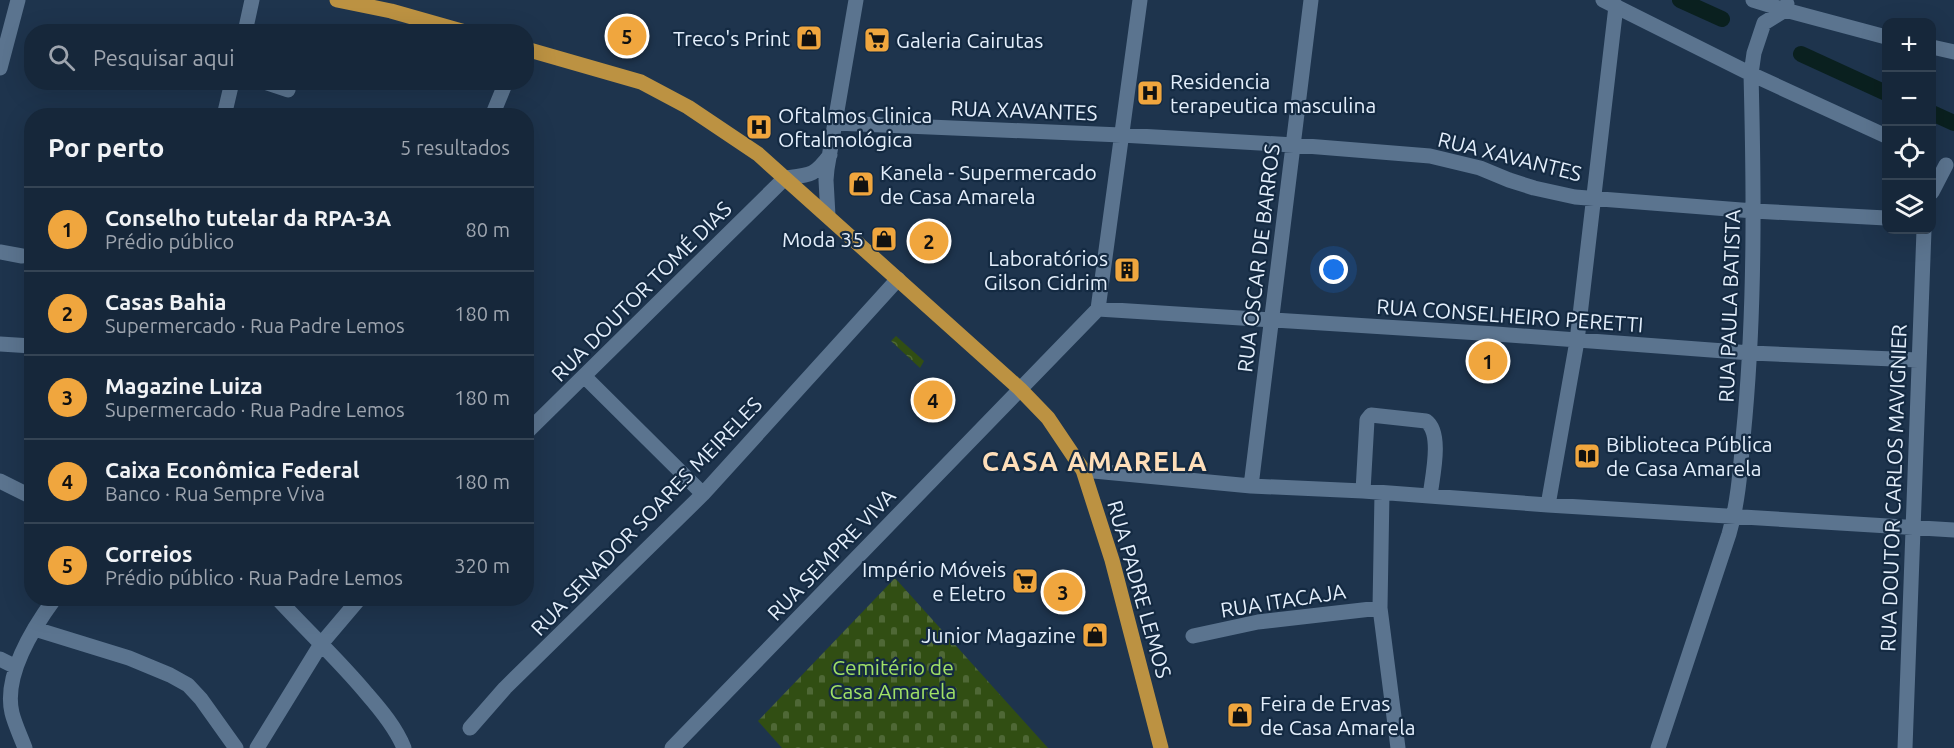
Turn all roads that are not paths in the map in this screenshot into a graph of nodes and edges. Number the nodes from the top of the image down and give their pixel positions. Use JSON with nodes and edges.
{"nodes":[{"id":1,"x":18,"y":0,"type":"edge"},
{"id":2,"x":252,"y":0,"type":"edge"},
{"id":3,"x":338,"y":0,"type":"edge"},
{"id":4,"x":856,"y":0,"type":"edge"},
{"id":5,"x":1140,"y":0,"type":"edge"},
{"id":6,"x":1311,"y":0,"type":"edge"},
{"id":7,"x":1753,"y":0,"type":"edge"},
{"id":8,"x":1610,"y":3,"type":"edge"},
{"id":9,"x":1786,"y":5,"type":"edge"},
{"id":10,"x":392,"y":6,"type":"edge"},
{"id":11,"x":246,"y":24,"type":"edge"},
{"id":12,"x":443,"y":24,"type":"edge"},
{"id":13,"x":1882,"y":35,"type":"edge"},
{"id":14,"x":1936,"y":48,"type":"edge"},
{"id":15,"x":534,"y":51,"type":"edge"},
{"id":16,"x":1954,"y":52,"type":"edge"},
{"id":17,"x":0,"y":68,"type":"edge"},
{"id":18,"x":1752,"y":74,"type":"junction"},
{"id":19,"x":230,"y":90,"type":"edge"},
{"id":20,"x":503,"y":90,"type":"edge"},
{"id":21,"x":226,"y":108,"type":"edge"},
{"id":22,"x":495,"y":108,"type":"edge"},
{"id":23,"x":835,"y":123,"type":"junction"},
{"id":24,"x":1882,"y":134,"type":"edge"},
{"id":25,"x":1121,"y":135,"type":"junction"},
{"id":26,"x":1294,"y":145,"type":"junction"},
{"id":27,"x":830,"y":155,"type":"junction"},
{"id":28,"x":1936,"y":160,"type":"edge"},
{"id":29,"x":1950,"y":166,"type":"edge"},
{"id":30,"x":786,"y":178,"type":"junction"},
{"id":31,"x":1936,"y":186,"type":"edge"},
{"id":32,"x":1594,"y":198,"type":"junction"},
{"id":33,"x":1754,"y":211,"type":"junction"},
{"id":34,"x":828,"y":216,"type":"junction"},
{"id":35,"x":1882,"y":218,"type":"edge"},
{"id":36,"x":1924,"y":234,"type":"edge"},
{"id":37,"x":0,"y":252,"type":"edge"},
{"id":38,"x":22,"y":256,"type":"dead end"},
{"id":39,"x":898,"y":279,"type":"junction"},
{"id":40,"x":1098,"y":309,"type":"junction"},
{"id":41,"x":1270,"y":320,"type":"junction"},
{"id":42,"x":1577,"y":341,"type":"junction"},
{"id":43,"x":0,"y":344,"type":"edge"},
{"id":44,"x":24,"y":346,"type":"edge"},
{"id":45,"x":1751,"y":353,"type":"junction"},
{"id":46,"x":1918,"y":360,"type":"junction"},
{"id":47,"x":585,"y":377,"type":"junction"},
{"id":48,"x":1020,"y":389,"type":"junction"},
{"id":49,"x":534,"y":426,"type":"edge"},
{"id":50,"x":1083,"y":470,"type":"junction"},
{"id":51,"x":0,"y":481,"type":"edge"},
{"id":52,"x":1251,"y":486,"type":"junction"},
{"id":53,"x":1363,"y":491,"type":"junction"},
{"id":54,"x":24,"y":493,"type":"edge"},
{"id":55,"x":1382,"y":493,"type":"junction"},
{"id":56,"x":703,"y":494,"type":"junction"},
{"id":57,"x":1430,"y":496,"type":"junction"},
{"id":58,"x":1548,"y":506,"type":"junction"},
{"id":59,"x":1734,"y":516,"type":"junction"},
{"id":60,"x":1913,"y":528,"type":"junction"},
{"id":61,"x":1954,"y":530,"type":"edge"},
{"id":62,"x":50,"y":606,"type":"edge"},
{"id":63,"x":285,"y":606,"type":"edge"},
{"id":64,"x":353,"y":606,"type":"edge"},
{"id":65,"x":1380,"y":608,"type":"junction"},
{"id":66,"x":35,"y":629,"type":"junction"},
{"id":67,"x":1193,"y":636,"type":"dead end"},
{"id":68,"x":321,"y":644,"type":"junction"},
{"id":69,"x":0,"y":659,"type":"edge"},
{"id":70,"x":16,"y":667,"type":"junction"},
{"id":71,"x":470,"y":728,"type":"dead end"},
{"id":72,"x":25,"y":748,"type":"edge"},
{"id":73,"x":236,"y":748,"type":"edge"},
{"id":74,"x":257,"y":748,"type":"edge"},
{"id":75,"x":404,"y":748,"type":"edge"},
{"id":76,"x":672,"y":748,"type":"edge"},
{"id":77,"x":1161,"y":748,"type":"edge"},
{"id":78,"x":1398,"y":748,"type":"edge"},
{"id":79,"x":1658,"y":748,"type":"edge"},
{"id":80,"x":1905,"y":748,"type":"edge"}],
"edges":[{"from":1,"to":17,"type":"street"},
{"from":2,"to":11,"type":"street"},
{"from":3,"to":10,"type":"main road"},
{"from":4,"to":23,"type":"street"},
{"from":5,"to":25,"type":"street"},
{"from":6,"to":26,"type":"street","name":"RUA OSCAR DE BARROS"},
{"from":7,"to":9,"type":"street"},
{"from":8,"to":18,"type":"street"},
{"from":8,"to":32,"type":"street"},
{"from":9,"to":13,"type":"street"},
{"from":9,"to":18,"type":"street","name":"RUA PAULA BATISTA"},
{"from":10,"to":12,"type":"main road"},
{"from":14,"to":16,"type":"street"},
{"from":15,"to":30,"type":"main road","name":"RUA PADRE LEMOS"},
{"from":18,"to":24,"type":"street"},
{"from":18,"to":33,"type":"street","name":"RUA PAULA BATISTA"},
{"from":19,"to":21,"type":"street"},
{"from":20,"to":22,"type":"street"},
{"from":23,"to":25,"type":"street","name":"RUA XAVANTES"},
{"from":23,"to":27,"type":"street"},
{"from":25,"to":26,"type":"street","name":"RUA XAVANTES"},
{"from":25,"to":40,"type":"street"},
{"from":26,"to":32,"type":"street","name":"RUA XAVANTES"},
{"from":26,"to":41,"type":"street","name":"RUA OSCAR DE BARROS"},
{"from":27,"to":30,"type":"street"},
{"from":27,"to":34,"type":"street"},
{"from":28,"to":29,"type":"street"},
{"from":29,"to":31,"type":"street"},
{"from":30,"to":34,"type":"main road","name":"RUA PADRE LEMOS"},
{"from":30,"to":47,"type":"street","name":"RUA DOUTOR TOMÉ DIAS"},
{"from":32,"to":33,"type":"street","name":"RUA XAVANTES"},
{"from":32,"to":42,"type":"street"},
{"from":33,"to":35,"type":"street","name":"RUA XAVANTES"},
{"from":33,"to":45,"type":"street","name":"RUA PAULA BATISTA"},
{"from":34,"to":39,"type":"main road","name":"RUA PADRE LEMOS"},
{"from":36,"to":46,"type":"street","name":"RUA DOUTOR CARLOS MAVIGNIER"},
{"from":37,"to":38,"type":"street"},
{"from":39,"to":48,"type":"main road","name":"RUA PADRE LEMOS"},
{"from":39,"to":56,"type":"street","name":"RUA SENADOR SOARES MEIRELES"},
{"from":40,"to":41,"type":"street","name":"RUA CONSELHEIRO PERETTI"},
{"from":40,"to":48,"type":"street","name":"RUA SEMPRE VIVA"},
{"from":41,"to":42,"type":"street","name":"RUA CONSELHEIRO PERETTI"},
{"from":41,"to":52,"type":"street","name":"RUA OSCAR DE BARROS"},
{"from":42,"to":45,"type":"street","name":"RUA CONSELHEIRO PERETTI"},
{"from":42,"to":58,"type":"street"},
{"from":43,"to":44,"type":"street"},
{"from":45,"to":46,"type":"street","name":"RUA CONSELHEIRO PERETTI"},
{"from":45,"to":59,"type":"street","name":"RUA PAULA BATISTA"},
{"from":46,"to":60,"type":"street","name":"RUA DOUTOR CARLOS MAVIGNIER"},
{"from":47,"to":49,"type":"street","name":"RUA DOUTOR TOMÉ DIAS"},
{"from":47,"to":56,"type":"street"},
{"from":48,"to":50,"type":"main road","name":"RUA PADRE LEMOS"},
{"from":48,"to":76,"type":"street","name":"RUA SEMPRE VIVA"},
{"from":50,"to":52,"type":"street"},
{"from":50,"to":77,"type":"main road","name":"RUA PADRE LEMOS"},
{"from":51,"to":54,"type":"street"},
{"from":52,"to":53,"type":"street"},
{"from":53,"to":55,"type":"street"},
{"from":53,"to":57,"type":"street"},
{"from":55,"to":57,"type":"street"},
{"from":55,"to":65,"type":"street"},
{"from":56,"to":71,"type":"street","name":"RUA SENADOR SOARES MEIRELES"},
{"from":57,"to":58,"type":"street"},
{"from":58,"to":59,"type":"street"},
{"from":59,"to":60,"type":"street"},
{"from":59,"to":79,"type":"street","name":"RUA PAULA BATISTA"},
{"from":60,"to":61,"type":"street"},
{"from":60,"to":80,"type":"street","name":"RUA DOUTOR CARLOS MAVIGNIER"},
{"from":62,"to":66,"type":"street"},
{"from":63,"to":68,"type":"street"},
{"from":64,"to":68,"type":"street"},
{"from":65,"to":67,"type":"street","name":"RUA ITACAJA"},
{"from":65,"to":78,"type":"street"},
{"from":66,"to":70,"type":"street"},
{"from":66,"to":73,"type":"street"},
{"from":68,"to":74,"type":"street"},
{"from":68,"to":75,"type":"street"},
{"from":69,"to":70,"type":"street"},
{"from":70,"to":72,"type":"street"}]}
